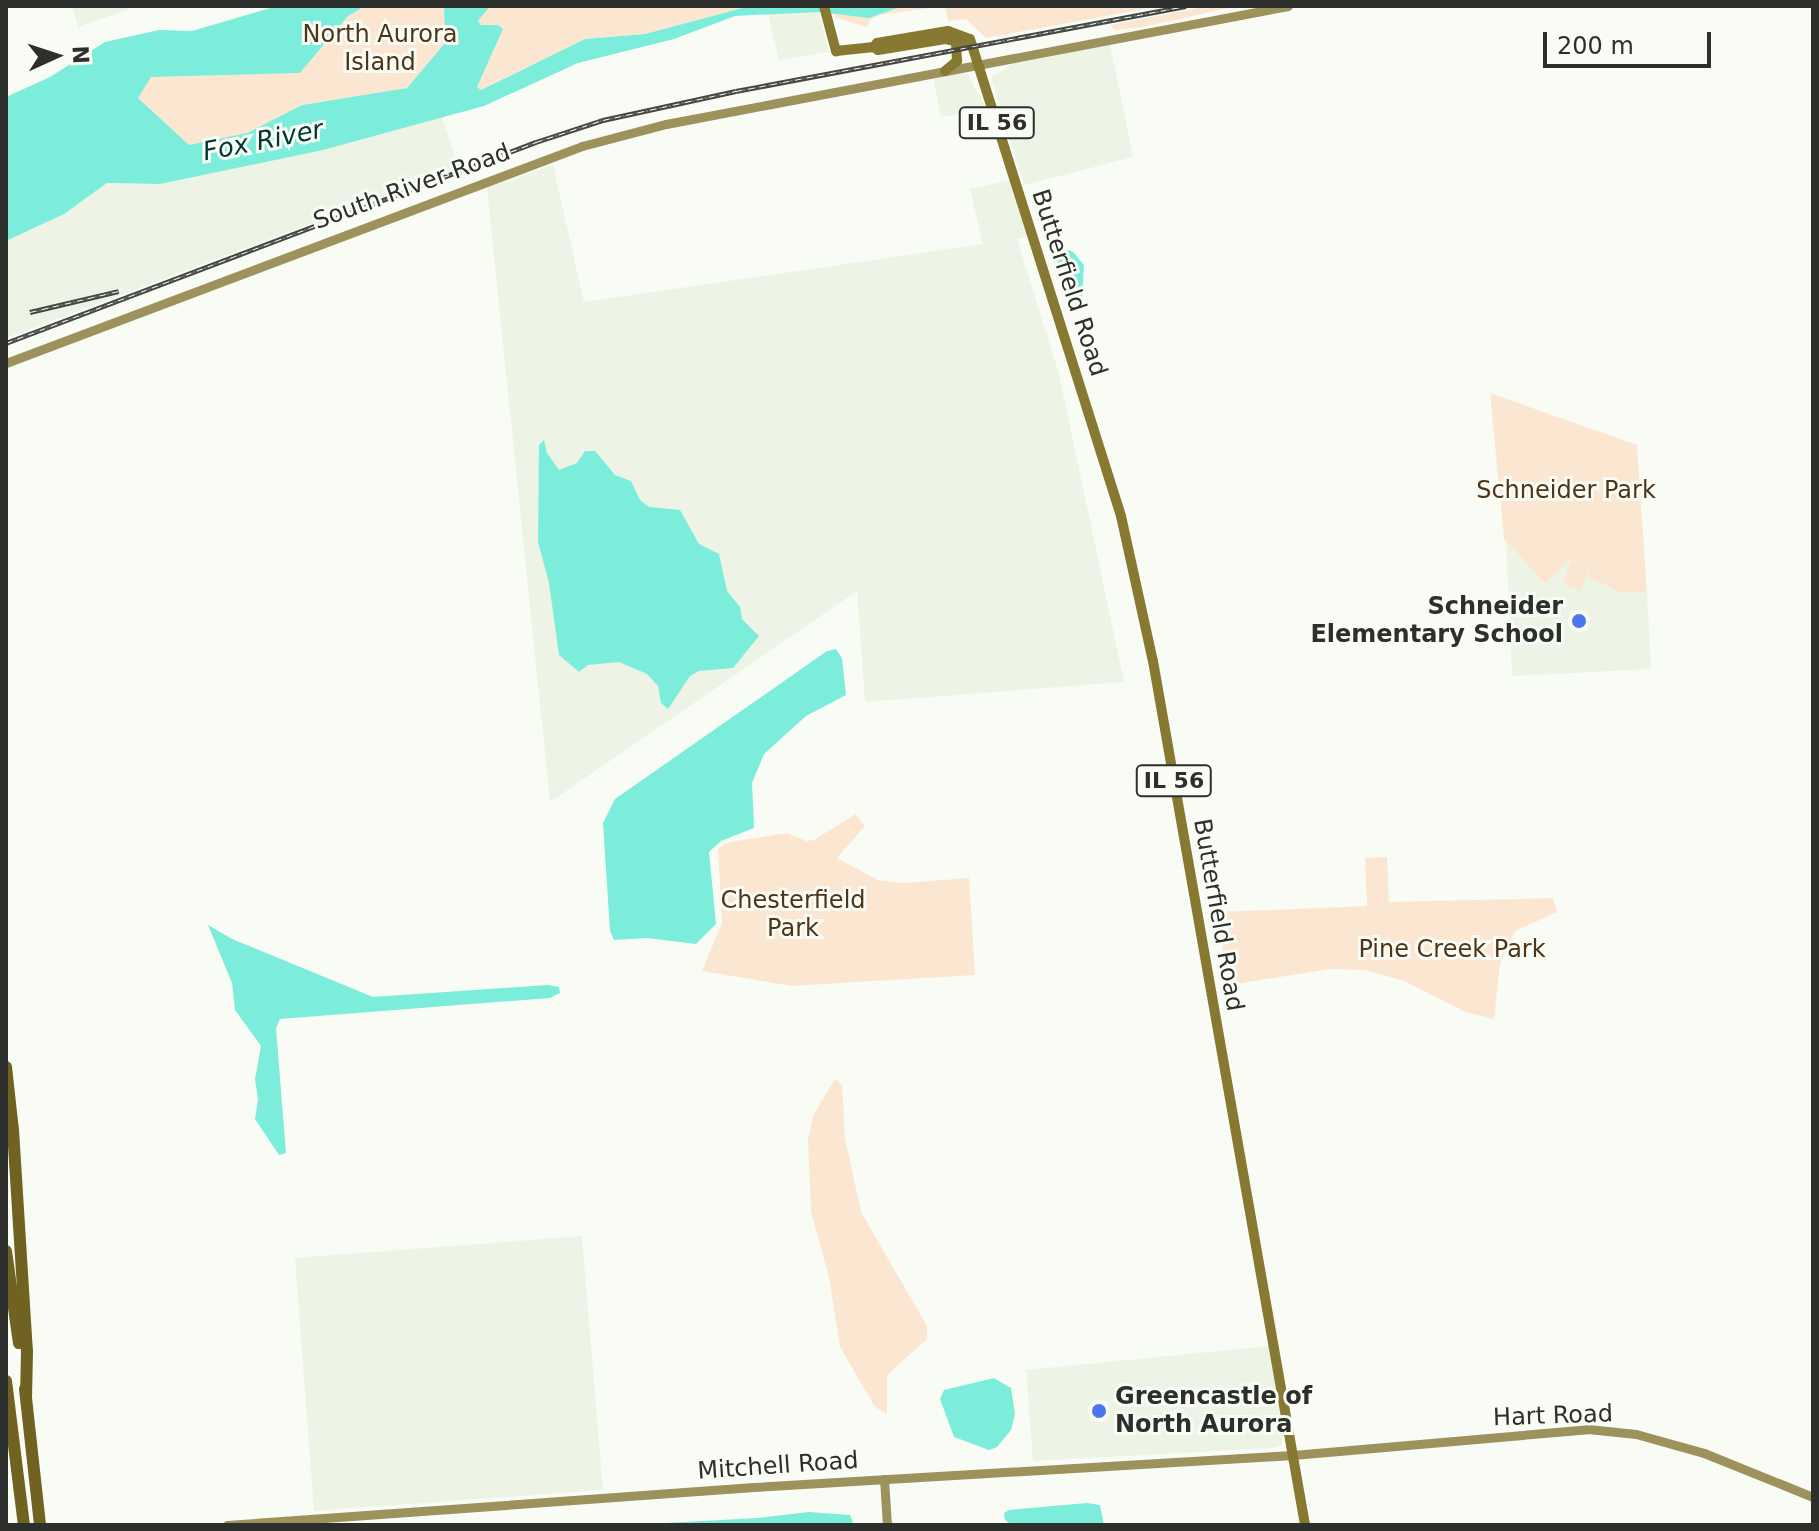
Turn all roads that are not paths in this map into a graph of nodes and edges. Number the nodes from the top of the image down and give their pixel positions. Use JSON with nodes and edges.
{"nodes":[{"id":1,"x":824,"y":6,"type":"edge"},
{"id":2,"x":1288,"y":6,"type":"edge"},
{"id":3,"x":956,"y":42,"type":"junction"},
{"id":4,"x":971,"y":45,"type":"junction"},
{"id":5,"x":874,"y":47,"type":"junction"},
{"id":6,"x":979,"y":65,"type":"junction"},
{"id":7,"x":945,"y":71,"type":"junction"},
{"id":8,"x":6,"y":363,"type":"edge"},
{"id":9,"x":6,"y":1067,"type":"edge"},
{"id":10,"x":6,"y":1251,"type":"edge"},
{"id":11,"x":6,"y":1381,"type":"edge"},
{"id":12,"x":26,"y":1397,"type":"junction"},
{"id":13,"x":1331,"y":1452,"type":"joint"},
{"id":14,"x":1293,"y":1455,"type":"junction"},
{"id":15,"x":884,"y":1479,"type":"junction"},
{"id":16,"x":1813,"y":1497,"type":"edge"},
{"id":17,"x":24,"y":1525,"type":"edge"},
{"id":18,"x":40,"y":1525,"type":"edge"},
{"id":19,"x":227,"y":1525,"type":"edge"},
{"id":20,"x":887,"y":1525,"type":"edge"},
{"id":21,"x":1305,"y":1525,"type":"edge"}],
"edges":[{"from":1,"to":5,"type":"main road"},
{"from":2,"to":6,"type":"street","name":"South River Road"},
{"from":3,"to":4,"type":"main road"},
{"from":3,"to":5,"type":"main road"},
{"from":3,"to":7,"type":"main road"},
{"from":4,"to":5,"type":"main road"},
{"from":4,"to":6,"type":"main road","name":"Butterfield Road","number":"IL 56"},
{"from":6,"to":7,"type":"street","name":"South River Road"},
{"from":6,"to":14,"type":"main road","name":"Butterfield Road","number":"IL 56"},
{"from":7,"to":8,"type":"street","name":"South River Road"},
{"from":9,"to":12,"type":"highway"},
{"from":10,"to":12,"type":"highway"},
{"from":11,"to":17,"type":"highway"},
{"from":12,"to":18,"type":"highway"},
{"from":13,"to":14,"type":"street","name":"Mitchell Road"},
{"from":13,"to":16,"type":"street","name":"Hart Road"},
{"from":14,"to":15,"type":"street","name":"Mitchell Road"},
{"from":14,"to":21,"type":"main road","name":"Butterfield Road","number":"IL 56"},
{"from":15,"to":19,"type":"street","name":"Mitchell Road"},
{"from":15,"to":20,"type":"street"}]}
